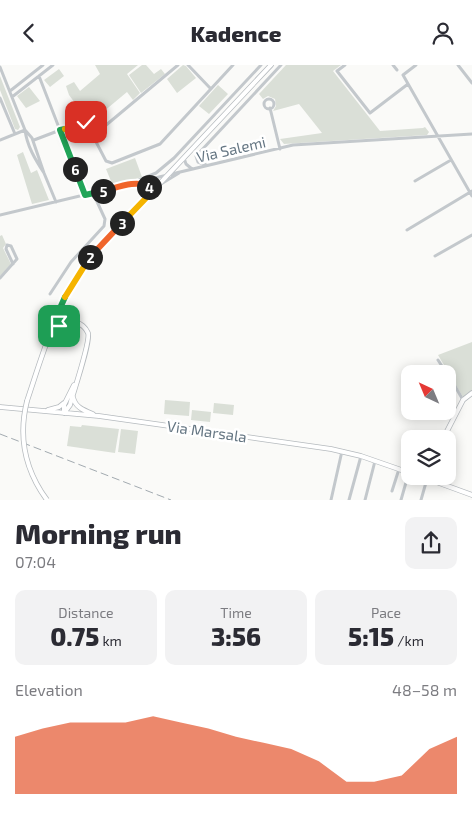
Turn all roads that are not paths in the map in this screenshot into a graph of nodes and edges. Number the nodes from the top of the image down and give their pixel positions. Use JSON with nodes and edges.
{"nodes":[{"id":1,"x":43,"y":65,"type":"edge"},
{"id":2,"x":53,"y":65,"type":"edge"},
{"id":3,"x":178,"y":65,"type":"edge"},
{"id":4,"x":188,"y":65,"type":"edge"},
{"id":5,"x":233,"y":65,"type":"edge"},
{"id":6,"x":262,"y":65,"type":"edge"},
{"id":7,"x":271,"y":65,"type":"edge"},
{"id":8,"x":281,"y":65,"type":"edge"},
{"id":9,"x":345,"y":65,"type":"edge"},
{"id":10,"x":393,"y":65,"type":"edge"},
{"id":11,"x":416,"y":65,"type":"edge"},
{"id":12,"x":458,"y":65,"type":"edge"},
{"id":13,"x":0,"y":67,"type":"edge"},
{"id":14,"x":397,"y":70,"type":"dead end"},
{"id":15,"x":39,"y":76,"type":"junction"},
{"id":16,"x":472,"y":83,"type":"edge"},
{"id":17,"x":408,"y":84,"type":"junction"},
{"id":18,"x":211,"y":89,"type":"junction"},
{"id":19,"x":10,"y":91,"type":"junction"},
{"id":20,"x":12,"y":97,"type":"junction"},
{"id":21,"x":0,"y":98,"type":"edge"},
{"id":22,"x":239,"y":101,"type":"junction"},
{"id":23,"x":270,"y":108,"type":"dead end"},
{"id":24,"x":220,"y":110,"type":"junction"},
{"id":25,"x":25,"y":130,"type":"junction"},
{"id":26,"x":60,"y":130,"type":"junction"},
{"id":27,"x":15,"y":134,"type":"junction"},
{"id":28,"x":472,"y":134,"type":"edge"},
{"id":29,"x":93,"y":135,"type":"junction"},
{"id":30,"x":439,"y":137,"type":"junction"},
{"id":31,"x":0,"y":140,"type":"edge"},
{"id":32,"x":34,"y":141,"type":"junction"},
{"id":33,"x":280,"y":149,"type":"junction"},
{"id":34,"x":184,"y":158,"type":"junction"},
{"id":35,"x":450,"y":160,"type":"junction"},
{"id":36,"x":209,"y":165,"type":"junction"},
{"id":37,"x":193,"y":169,"type":"junction"},
{"id":38,"x":184,"y":171,"type":"junction"},
{"id":39,"x":44,"y":173,"type":"junction"},
{"id":40,"x":169,"y":175,"type":"junction"},
{"id":41,"x":147,"y":180,"type":"junction"},
{"id":42,"x":414,"y":181,"type":"dead end"},
{"id":43,"x":133,"y":183,"type":"junction"},
{"id":44,"x":125,"y":185,"type":"junction"},
{"id":45,"x":155,"y":189,"type":"junction"},
{"id":46,"x":471,"y":192,"type":"edge"},
{"id":47,"x":93,"y":193,"type":"junction"},
{"id":48,"x":85,"y":195,"type":"junction"},
{"id":49,"x":472,"y":196,"type":"edge"},
{"id":50,"x":147,"y":197,"type":"junction"},
{"id":51,"x":56,"y":202,"type":"junction"},
{"id":52,"x":0,"y":215,"type":"edge"},
{"id":53,"x":407,"y":230,"type":"dead end"},
{"id":54,"x":472,"y":235,"type":"edge"},
{"id":55,"x":435,"y":256,"type":"dead end"},
{"id":56,"x":13,"y":264,"type":"junction"},
{"id":57,"x":0,"y":278,"type":"edge"},
{"id":58,"x":50,"y":294,"type":"dead end"},
{"id":59,"x":63,"y":299,"type":"junction"},
{"id":60,"x":56,"y":317,"type":"junction"},
{"id":61,"x":69,"y":321,"type":"junction"},
{"id":62,"x":50,"y":333,"type":"junction"},
{"id":63,"x":438,"y":360,"type":"dead end"},
{"id":64,"x":441,"y":365,"type":"edge"},
{"id":65,"x":77,"y":378,"type":"junction"},
{"id":66,"x":456,"y":389,"type":"edge"},
{"id":67,"x":472,"y":393,"type":"edge"},
{"id":68,"x":72,"y":396,"type":"junction"},
{"id":69,"x":66,"y":399,"type":"junction"},
{"id":70,"x":463,"y":400,"type":"junction"},
{"id":71,"x":0,"y":407,"type":"edge"},
{"id":72,"x":43,"y":411,"type":"junction"},
{"id":73,"x":64,"y":413,"type":"junction"},
{"id":74,"x":100,"y":416,"type":"junction"},
{"id":75,"x":448,"y":430,"type":"edge"},
{"id":76,"x":342,"y":451,"type":"junction"},
{"id":77,"x":361,"y":456,"type":"junction"},
{"id":78,"x":375,"y":461,"type":"junction"},
{"id":79,"x":399,"y":469,"type":"joint"},
{"id":80,"x":405,"y":485,"type":"edge"},
{"id":81,"x":423,"y":485,"type":"edge"},
{"id":82,"x":445,"y":485,"type":"edge"},
{"id":83,"x":392,"y":491,"type":"dead end"},
{"id":84,"x":472,"y":495,"type":"edge"},
{"id":85,"x":47,"y":500,"type":"edge"},
{"id":86,"x":331,"y":500,"type":"edge"},
{"id":87,"x":349,"y":500,"type":"edge"},
{"id":88,"x":365,"y":500,"type":"edge"},
{"id":89,"x":401,"y":500,"type":"edge"},
{"id":90,"x":421,"y":500,"type":"edge"}],
"edges":[{"from":1,"to":19,"type":"street"},
{"from":2,"to":15,"type":"street"},
{"from":3,"to":29,"type":"street"},
{"from":4,"to":18,"type":"street"},
{"from":5,"to":18,"type":"street"},
{"from":6,"to":24,"type":"street"},
{"from":7,"to":22,"type":"main road"},
{"from":8,"to":36,"type":"street"},
{"from":9,"to":17,"type":"street"},
{"from":10,"to":14,"type":"street"},
{"from":11,"to":17,"type":"street"},
{"from":12,"to":16,"type":"street"},
{"from":13,"to":19,"type":"street"},
{"from":15,"to":20,"type":"street"},
{"from":15,"to":26,"type":"street"},
{"from":17,"to":30,"type":"street"},
{"from":18,"to":29,"type":"street"},
{"from":19,"to":20,"type":"street"},
{"from":20,"to":25,"type":"street"},
{"from":21,"to":27,"type":"street"},
{"from":22,"to":24,"type":"street"},
{"from":22,"to":34,"type":"main road"},
{"from":23,"to":33,"type":"street"},
{"from":24,"to":43,"type":"street"},
{"from":25,"to":27,"type":"street"},
{"from":25,"to":32,"type":"street"},
{"from":25,"to":39,"type":"street"},
{"from":26,"to":29,"type":"street"},
{"from":26,"to":32,"type":"street"},
{"from":26,"to":48,"type":"street"},
{"from":27,"to":31,"type":"street"},
{"from":28,"to":30,"type":"street","name":"Via Salemi"},
{"from":30,"to":33,"type":"street","name":"Via Salemi"},
{"from":30,"to":35,"type":"street"},
{"from":32,"to":39,"type":"street"},
{"from":33,"to":36,"type":"street","name":"Via Salemi"},
{"from":34,"to":37,"type":"street"},
{"from":34,"to":40,"type":"main road"},
{"from":35,"to":42,"type":"street"},
{"from":35,"to":46,"type":"street"},
{"from":36,"to":37,"type":"street","name":"Via Salemi"},
{"from":37,"to":38,"type":"street","name":"Via Salemi"},
{"from":38,"to":40,"type":"street","name":"Via Salemi"},
{"from":38,"to":45,"type":"street"},
{"from":39,"to":51,"type":"street"},
{"from":40,"to":41,"type":"street","name":"Via Salemi"},
{"from":40,"to":45,"type":"main road"},
{"from":41,"to":43,"type":"street","name":"Via Salemi"},
{"from":41,"to":45,"type":"street"},
{"from":43,"to":44,"type":"street","name":"Via Salemi"},
{"from":44,"to":47,"type":"street","name":"Via Salemi"},
{"from":44,"to":50,"type":"street"},
{"from":45,"to":50,"type":"main road"},
{"from":46,"to":49,"type":"street"},
{"from":46,"to":53,"type":"street"},
{"from":47,"to":48,"type":"street","name":"Via Salemi"},
{"from":47,"to":58,"type":"street"},
{"from":48,"to":51,"type":"street","name":"Via Salemi"},
{"from":50,"to":59,"type":"main road"},
{"from":51,"to":52,"type":"street","name":"Via Salemi"},
{"from":54,"to":55,"type":"street"},
{"from":56,"to":56,"type":"street"},
{"from":56,"to":57,"type":"street"},
{"from":59,"to":60,"type":"main road"},
{"from":59,"to":61,"type":"main road"},
{"from":60,"to":61,"type":"main road"},
{"from":60,"to":62,"type":"main road"},
{"from":61,"to":62,"type":"main road"},
{"from":61,"to":65,"type":"main road"},
{"from":62,"to":85,"type":"main road","bridge":true},
{"from":63,"to":64,"type":"street"},
{"from":65,"to":68,"type":"main road"},
{"from":65,"to":69,"type":"main road"},
{"from":66,"to":70,"type":"street"},
{"from":67,"to":70,"type":"main road"},
{"from":68,"to":73,"type":"main road"},
{"from":68,"to":74,"type":"main road"},
{"from":69,"to":72,"type":"main road"},
{"from":69,"to":73,"type":"main road"},
{"from":70,"to":75,"type":"main road"},
{"from":71,"to":72,"type":"main road","name":"Via Marsala"},
{"from":72,"to":73,"type":"main road","name":"Via Marsala"},
{"from":73,"to":74,"type":"main road","name":"Via Marsala"},
{"from":74,"to":76,"type":"main road","name":"Via Marsala"},
{"from":76,"to":77,"type":"main road","name":"Via Marsala"},
{"from":76,"to":86,"type":"street"},
{"from":77,"to":78,"type":"main road","name":"Via Marsala"},
{"from":77,"to":87,"type":"street"},
{"from":78,"to":79,"type":"main road","name":"Via Marsala"},
{"from":78,"to":88,"type":"street"},
{"from":79,"to":83,"type":"street"},
{"from":80,"to":89,"type":"street"},
{"from":81,"to":90,"type":"street"},
{"from":82,"to":84,"type":"main road"}]}
